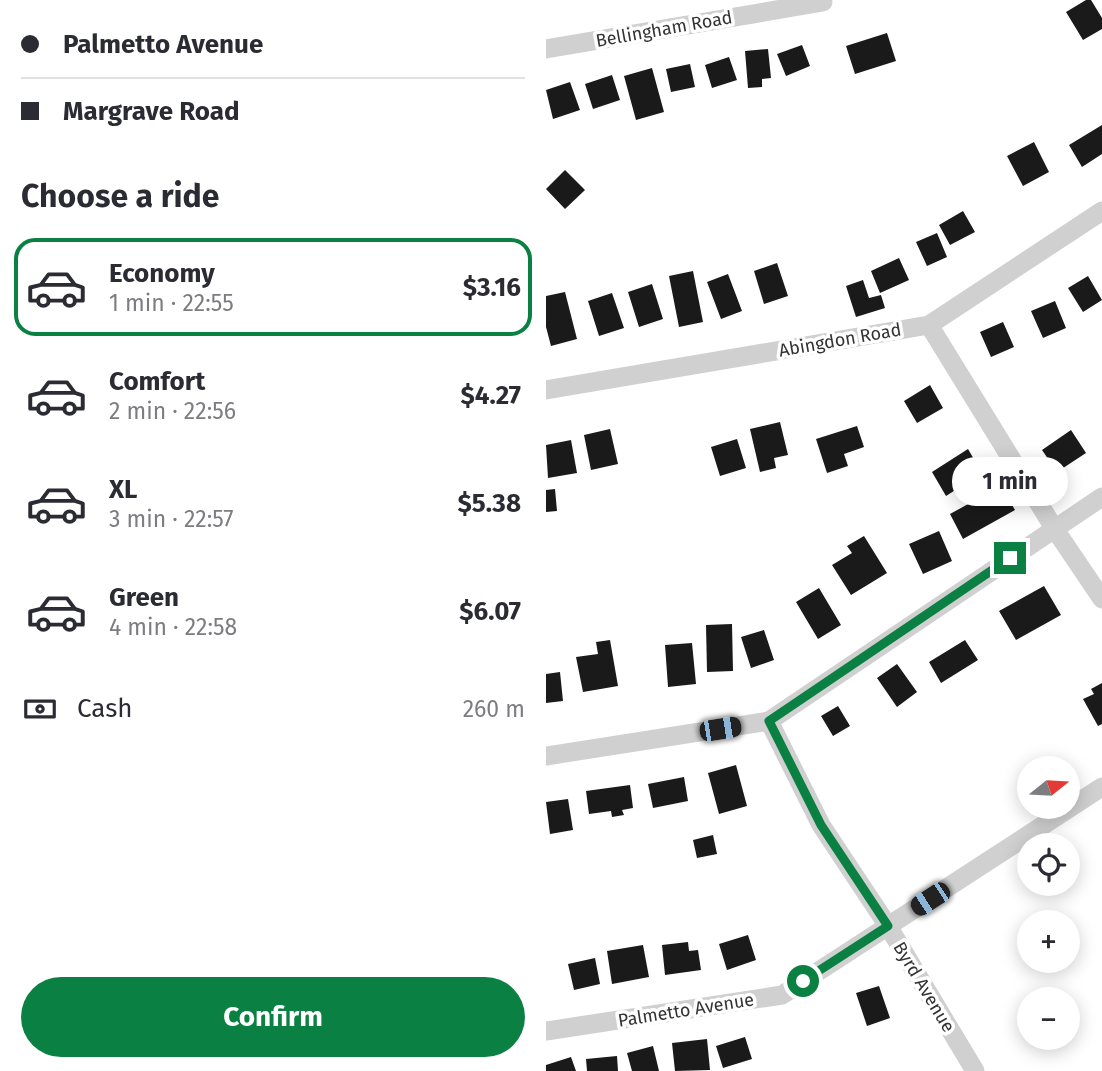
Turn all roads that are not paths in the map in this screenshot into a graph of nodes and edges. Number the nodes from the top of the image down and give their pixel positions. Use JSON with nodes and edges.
{"nodes":[{"id":1,"x":823,"y":2,"type":"dead end"},
{"id":2,"x":546,"y":50,"type":"edge"},
{"id":3,"x":1102,"y":211,"type":"edge"},
{"id":4,"x":929,"y":325,"type":"junction"},
{"id":5,"x":546,"y":390,"type":"edge"},
{"id":6,"x":1102,"y":497,"type":"edge"},
{"id":7,"x":1054,"y":528,"type":"junction"},
{"id":8,"x":1102,"y":599,"type":"edge"},
{"id":9,"x":769,"y":721,"type":"junction"},
{"id":10,"x":546,"y":756,"type":"edge"},
{"id":11,"x":1102,"y":787,"type":"edge"},
{"id":12,"x":888,"y":926,"type":"junction"},
{"id":13,"x":546,"y":1031,"type":"edge"},
{"id":14,"x":975,"y":1071,"type":"edge"}],
"edges":[{"from":1,"to":2,"type":"street","name":"Bellingham Road"},
{"from":3,"to":4,"type":"street","name":"Abingdon Road"},
{"from":4,"to":5,"type":"street","name":"Abingdon Road"},
{"from":4,"to":7,"type":"street"},
{"from":6,"to":7,"type":"street"},
{"from":7,"to":8,"type":"street"},
{"from":7,"to":9,"type":"street"},
{"from":9,"to":10,"type":"street"},
{"from":9,"to":12,"type":"street","name":"Byrd Avenue"},
{"from":11,"to":12,"type":"street","name":"Palmetto Avenue"},
{"from":12,"to":13,"type":"street","name":"Palmetto Avenue"},
{"from":12,"to":14,"type":"street","name":"Byrd Avenue"}]}
